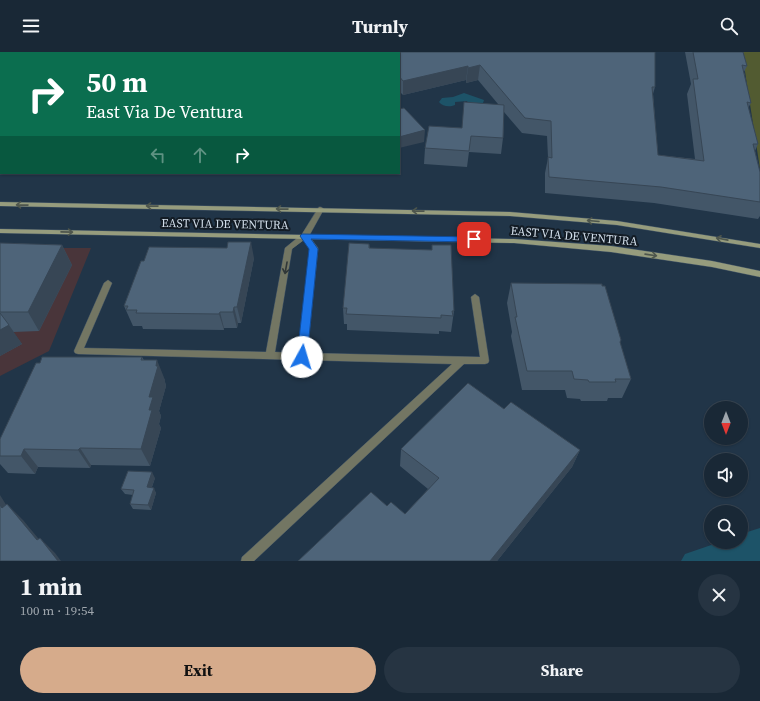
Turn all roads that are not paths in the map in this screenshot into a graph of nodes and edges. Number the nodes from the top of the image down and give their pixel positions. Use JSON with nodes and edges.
{"nodes":[{"id":1,"x":0,"y":204,"type":"edge"},
{"id":2,"x":321,"y":209,"type":"junction"},
{"id":3,"x":0,"y":232,"type":"edge"},
{"id":4,"x":305,"y":236,"type":"junction"},
{"id":5,"x":760,"y":246,"type":"edge"},
{"id":6,"x":760,"y":274,"type":"edge"},
{"id":7,"x":108,"y":283,"type":"dead end"},
{"id":8,"x":475,"y":297,"type":"dead end"},
{"id":9,"x":270,"y":356,"type":"junction"},
{"id":10,"x":302,"y":357,"type":"junction"},
{"id":11,"x":461,"y":361,"type":"junction"},
{"id":12,"x":246,"y":561,"type":"edge"}],
"edges":[{"from":2,"to":1,"type":"main road","name":"EAST VIA DE VENTURA","one_way":true},
{"from":2,"to":4,"type":"street"},
{"from":5,"to":2,"type":"main road","name":"EAST VIA DE VENTURA","one_way":true},
{"from":3,"to":4,"type":"main road","name":"EAST VIA DE VENTURA","one_way":true},
{"from":4,"to":6,"type":"main road","name":"EAST VIA DE VENTURA","one_way":true},
{"from":4,"to":9,"type":"street","one_way":true},
{"from":4,"to":10,"type":"street"},
{"from":7,"to":9,"type":"street"},
{"from":8,"to":11,"type":"street"},
{"from":9,"to":10,"type":"street"},
{"from":10,"to":11,"type":"street"},
{"from":11,"to":12,"type":"street"}]}
